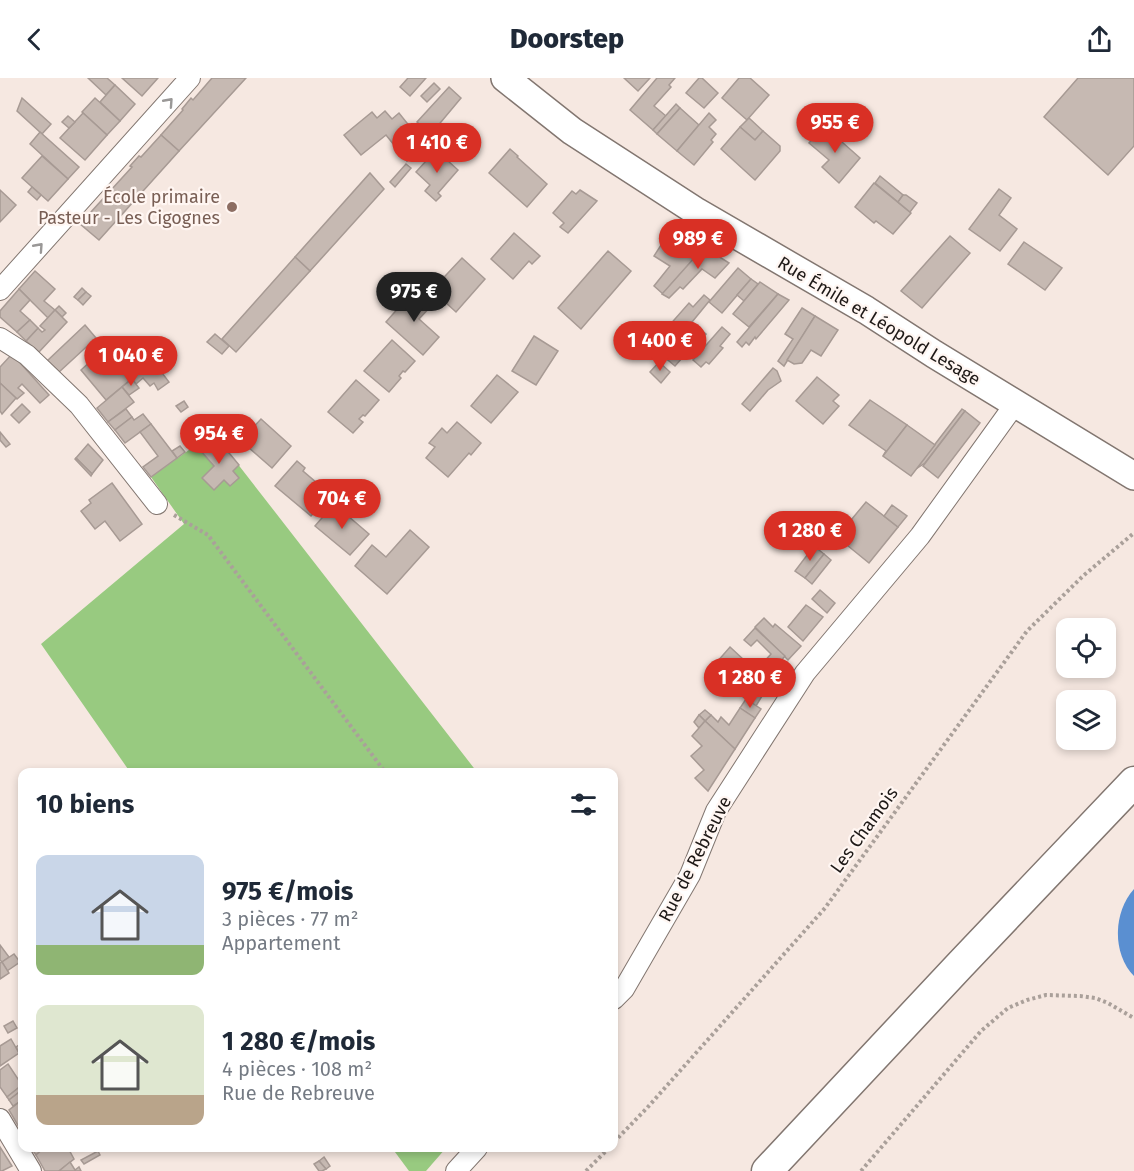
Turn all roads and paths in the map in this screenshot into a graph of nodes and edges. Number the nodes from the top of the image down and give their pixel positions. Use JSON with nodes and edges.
{"nodes":[{"id":1,"x":190,"y":78,"type":"edge"},
{"id":2,"x":505,"y":78,"type":"edge"},
{"id":3,"x":0,"y":290,"type":"edge"},
{"id":4,"x":1,"y":340,"type":"edge"},
{"id":5,"x":1015,"y":404,"type":"junction"},
{"id":6,"x":1134,"y":476,"type":"edge"},
{"id":7,"x":157,"y":504,"type":"joint"},
{"id":8,"x":1134,"y":533,"type":"edge"},
{"id":9,"x":382,"y":768,"type":"edge"},
{"id":10,"x":1134,"y":782,"type":"edge"},
{"id":11,"x":618,"y":995,"type":"edge"},
{"id":12,"x":1134,"y":1018,"type":"edge"},
{"id":13,"x":0,"y":1119,"type":"edge"},
{"id":14,"x":618,"y":1139,"type":"edge"},
{"id":15,"x":18,"y":1149,"type":"edge"},
{"id":16,"x":20,"y":1152,"type":"edge"},
{"id":17,"x":473,"y":1152,"type":"edge"},
{"id":18,"x":605,"y":1152,"type":"edge"},
{"id":19,"x":31,"y":1171,"type":"edge"},
{"id":20,"x":456,"y":1171,"type":"edge"},
{"id":21,"x":586,"y":1171,"type":"edge"},
{"id":22,"x":767,"y":1171,"type":"edge"},
{"id":23,"x":861,"y":1171,"type":"edge"}],
"edges":[{"from":3,"to":1,"type":"street","one_way":true},
{"from":2,"to":5,"type":"main road","name":"Rue Émile et Léopold Lesage"},
{"from":4,"to":7,"type":"street"},
{"from":5,"to":6,"type":"main road","name":"Rue Émile et Léopold Lesage"},
{"from":5,"to":11,"type":"street","name":"Rue de Rebreuve"},
{"from":7,"to":9,"type":"path"},
{"from":8,"to":14,"type":"path","name":"Les Chamois"},
{"from":10,"to":22,"type":"main road"},
{"from":12,"to":23,"type":"path"},
{"from":13,"to":15,"type":"street"},
{"from":16,"to":19,"type":"street"},
{"from":17,"to":20,"type":"street"},
{"from":18,"to":21,"type":"path"}]}
